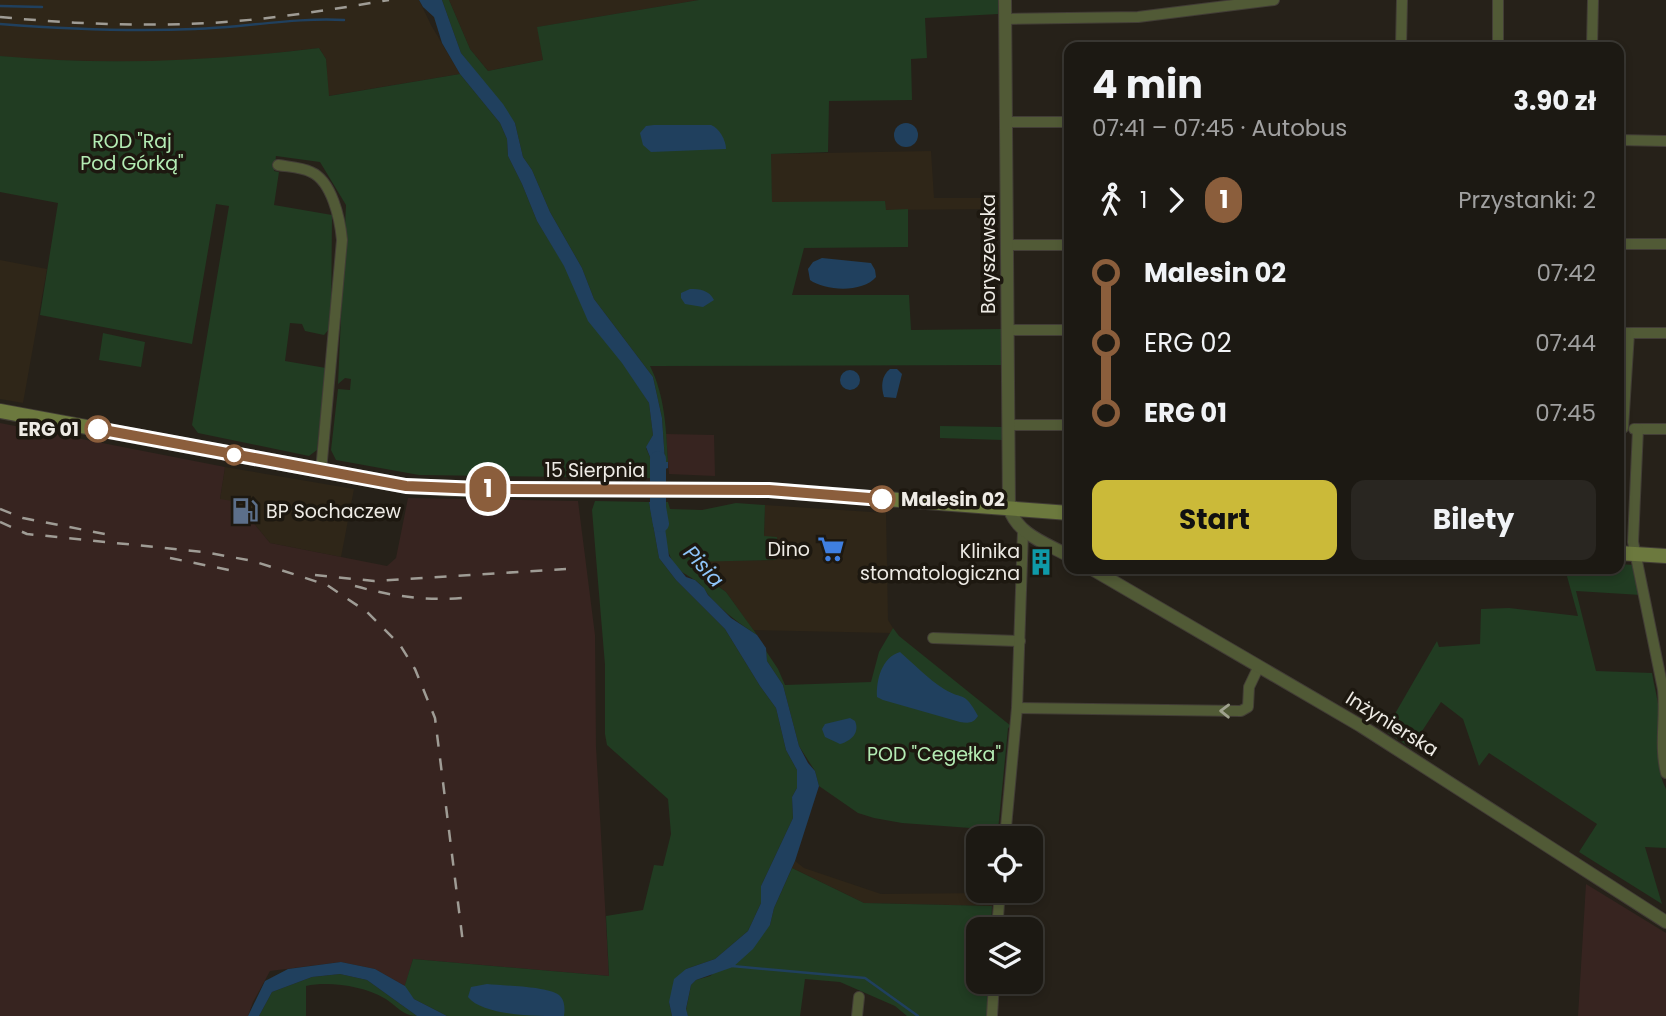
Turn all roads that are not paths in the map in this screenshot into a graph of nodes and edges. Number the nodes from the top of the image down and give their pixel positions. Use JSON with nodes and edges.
{"nodes":[{"id":1,"x":1005,"y":0,"type":"edge"},
{"id":2,"x":1274,"y":0,"type":"edge"},
{"id":3,"x":1402,"y":0,"type":"edge"},
{"id":4,"x":1498,"y":0,"type":"edge"},
{"id":5,"x":1593,"y":0,"type":"edge"},
{"id":6,"x":1006,"y":19,"type":"junction"},
{"id":7,"x":1401,"y":42,"type":"edge"},
{"id":8,"x":1497,"y":42,"type":"edge"},
{"id":9,"x":1592,"y":42,"type":"edge"},
{"id":10,"x":1064,"y":121,"type":"edge"},
{"id":11,"x":1006,"y":122,"type":"junction"},
{"id":12,"x":1624,"y":140,"type":"edge"},
{"id":13,"x":1666,"y":141,"type":"edge"},
{"id":14,"x":278,"y":165,"type":"dead end"},
{"id":15,"x":1624,"y":244,"type":"edge"},
{"id":16,"x":1666,"y":244,"type":"edge"},
{"id":17,"x":1007,"y":245,"type":"junction"},
{"id":18,"x":1064,"y":245,"type":"edge"},
{"id":19,"x":1007,"y":330,"type":"junction"},
{"id":20,"x":1064,"y":330,"type":"edge"},
{"id":21,"x":1624,"y":332,"type":"edge"},
{"id":22,"x":1666,"y":333,"type":"edge"},
{"id":23,"x":0,"y":411,"type":"edge"},
{"id":24,"x":1008,"y":425,"type":"junction"},
{"id":25,"x":1064,"y":425,"type":"edge"},
{"id":26,"x":1624,"y":428,"type":"edge"},
{"id":27,"x":1638,"y":429,"type":"junction"},
{"id":28,"x":1666,"y":429,"type":"edge"},
{"id":29,"x":321,"y":471,"type":"junction"},
{"id":30,"x":1009,"y":508,"type":"junction"},
{"id":31,"x":1064,"y":513,"type":"edge"},
{"id":32,"x":1023,"y":531,"type":"junction"},
{"id":33,"x":1064,"y":553,"type":"edge"},
{"id":34,"x":1624,"y":553,"type":"edge"},
{"id":35,"x":1634,"y":554,"type":"junction"},
{"id":36,"x":1666,"y":556,"type":"edge"},
{"id":37,"x":1101,"y":574,"type":"edge"},
{"id":38,"x":933,"y":638,"type":"dead end"},
{"id":39,"x":1020,"y":641,"type":"junction"},
{"id":40,"x":1259,"y":666,"type":"junction"},
{"id":41,"x":1017,"y":708,"type":"junction"},
{"id":42,"x":1666,"y":773,"type":"edge"},
{"id":43,"x":1006,"y":826,"type":"edge"},
{"id":44,"x":1666,"y":922,"type":"edge"},
{"id":45,"x":993,"y":994,"type":"edge"},
{"id":46,"x":859,"y":997,"type":"dead end"},
{"id":47,"x":857,"y":1016,"type":"edge"},
{"id":48,"x":992,"y":1016,"type":"edge"}],
"edges":[{"from":1,"to":6,"type":"street","name":"Boryszewska"},
{"from":2,"to":6,"type":"street"},
{"from":3,"to":7,"type":"street"},
{"from":4,"to":8,"type":"street"},
{"from":5,"to":9,"type":"street"},
{"from":6,"to":11,"type":"street","name":"Boryszewska"},
{"from":10,"to":11,"type":"street"},
{"from":11,"to":17,"type":"street","name":"Boryszewska"},
{"from":12,"to":13,"type":"street"},
{"from":14,"to":29,"type":"street"},
{"from":15,"to":16,"type":"street"},
{"from":17,"to":18,"type":"street"},
{"from":17,"to":19,"type":"street","name":"Boryszewska"},
{"from":19,"to":20,"type":"street"},
{"from":19,"to":24,"type":"street","name":"Boryszewska"},
{"from":21,"to":22,"type":"street"},
{"from":23,"to":29,"type":"main road","name":"15 Sierpnia"},
{"from":24,"to":25,"type":"street"},
{"from":24,"to":30,"type":"street","name":"Boryszewska"},
{"from":26,"to":27,"type":"street"},
{"from":27,"to":28,"type":"street"},
{"from":27,"to":35,"type":"street"},
{"from":29,"to":30,"type":"main road","name":"15 Sierpnia"},
{"from":30,"to":31,"type":"main road","name":"15 Sierpnia"},
{"from":30,"to":32,"type":"street"},
{"from":32,"to":33,"type":"street"},
{"from":32,"to":39,"type":"street"},
{"from":34,"to":35,"type":"main road"},
{"from":35,"to":36,"type":"main road"},
{"from":35,"to":42,"type":"street"},
{"from":37,"to":40,"type":"street","name":"Inżynierska"},
{"from":38,"to":39,"type":"street"},
{"from":39,"to":41,"type":"street"},
{"from":40,"to":41,"type":"street","one_way":true},
{"from":40,"to":44,"type":"street","name":"Inżynierska"},
{"from":41,"to":43,"type":"street"},
{"from":45,"to":48,"type":"street"},
{"from":46,"to":47,"type":"street"}]}
